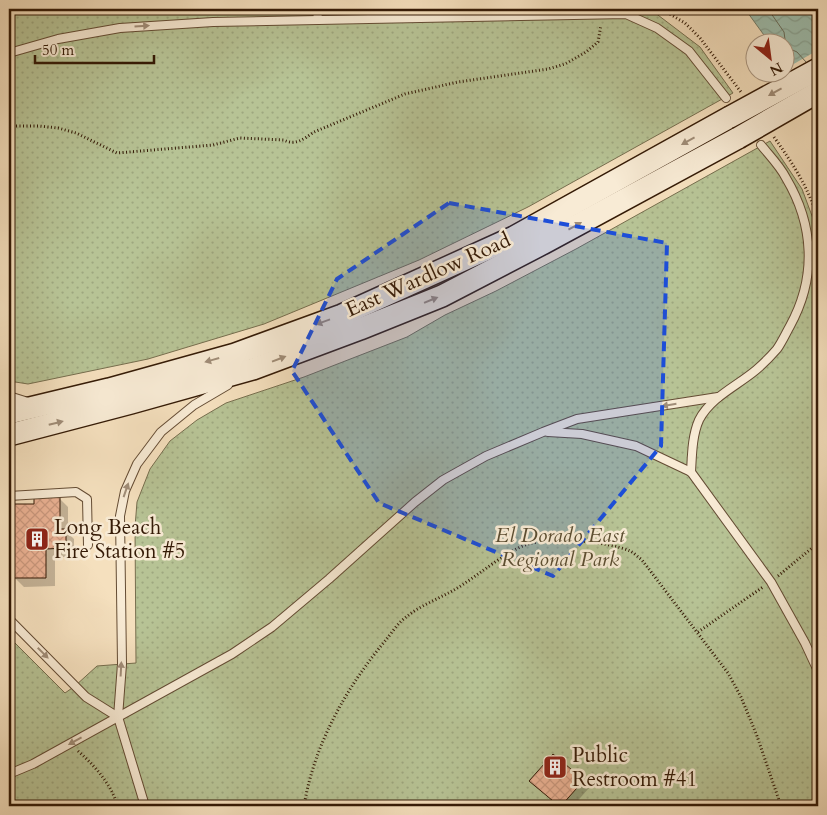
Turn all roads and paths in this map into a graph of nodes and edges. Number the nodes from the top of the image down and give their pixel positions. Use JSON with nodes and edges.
{"nodes":[{"id":1,"x":318,"y":9,"type":"edge"},
{"id":2,"x":318,"y":20,"type":"junction"},
{"id":3,"x":600,"y":23,"type":"dead end"},
{"id":4,"x":9,"y":53,"type":"edge"},
{"id":5,"x":818,"y":69,"type":"edge"},
{"id":6,"x":818,"y":92,"type":"edge"},
{"id":7,"x":728,"y":108,"type":"junction"},
{"id":8,"x":9,"y":126,"type":"edge"},
{"id":9,"x":760,"y":145,"type":"dead end"},
{"id":10,"x":253,"y":369,"type":"junction"},
{"id":11,"x":9,"y":396,"type":"edge"},
{"id":12,"x":718,"y":397,"type":"junction"},
{"id":13,"x":40,"y":405,"type":"junction"},
{"id":14,"x":9,"y":413,"type":"edge"},
{"id":15,"x":543,"y":432,"type":"junction"},
{"id":16,"x":9,"y":435,"type":"edge"},
{"id":17,"x":691,"y":472,"type":"junction"},
{"id":18,"x":9,"y":496,"type":"edge"},
{"id":19,"x":818,"y":543,"type":"edge"},
{"id":20,"x":88,"y":545,"type":"dead end"},
{"id":21,"x":771,"y":582,"type":"junction"},
{"id":22,"x":9,"y":619,"type":"edge"},
{"id":23,"x":698,"y":632,"type":"junction"},
{"id":24,"x":818,"y":671,"type":"edge"},
{"id":25,"x":118,"y":718,"type":"junction"},
{"id":26,"x":72,"y":743,"type":"junction"},
{"id":27,"x":9,"y":774,"type":"edge"},
{"id":28,"x":118,"y":806,"type":"edge"},
{"id":29,"x":145,"y":806,"type":"edge"},
{"id":30,"x":304,"y":806,"type":"edge"},
{"id":31,"x":781,"y":806,"type":"edge"}],
"edges":[{"from":1,"to":2,"type":"lane"},
{"from":4,"to":2,"type":"lane","one_way":true},
{"from":2,"to":7,"type":"lane"},
{"from":3,"to":8,"type":"path"},
{"from":5,"to":7,"type":"main road","name":"East Wardlow Road","one_way":true,"bridge":true},
{"from":10,"to":6,"type":"main road","name":"East Wardlow Road","one_way":true,"bridge":true},
{"from":7,"to":13,"type":"main road","name":"East Wardlow Road","one_way":true},
{"from":9,"to":12,"type":"lane"},
{"from":16,"to":10,"type":"main road","name":"East Wardlow Road","one_way":true},
{"from":25,"to":10,"type":"lane","one_way":true},
{"from":11,"to":13,"type":"lane"},
{"from":12,"to":15,"type":"lane","one_way":true},
{"from":12,"to":17,"type":"lane"},
{"from":13,"to":14,"type":"main road","name":"East Wardlow Road"},
{"from":15,"to":17,"type":"lane"},
{"from":15,"to":25,"type":"lane"},
{"from":17,"to":21,"type":"lane"},
{"from":18,"to":20,"type":"lane"},
{"from":19,"to":21,"type":"path"},
{"from":21,"to":23,"type":"path"},
{"from":21,"to":24,"type":"lane"},
{"from":22,"to":25,"type":"lane","one_way":true},
{"from":23,"to":30,"type":"path"},
{"from":23,"to":31,"type":"path"},
{"from":25,"to":26,"type":"lane","one_way":true},
{"from":25,"to":29,"type":"lane"},
{"from":26,"to":27,"type":"lane"},
{"from":26,"to":28,"type":"path"}]}
